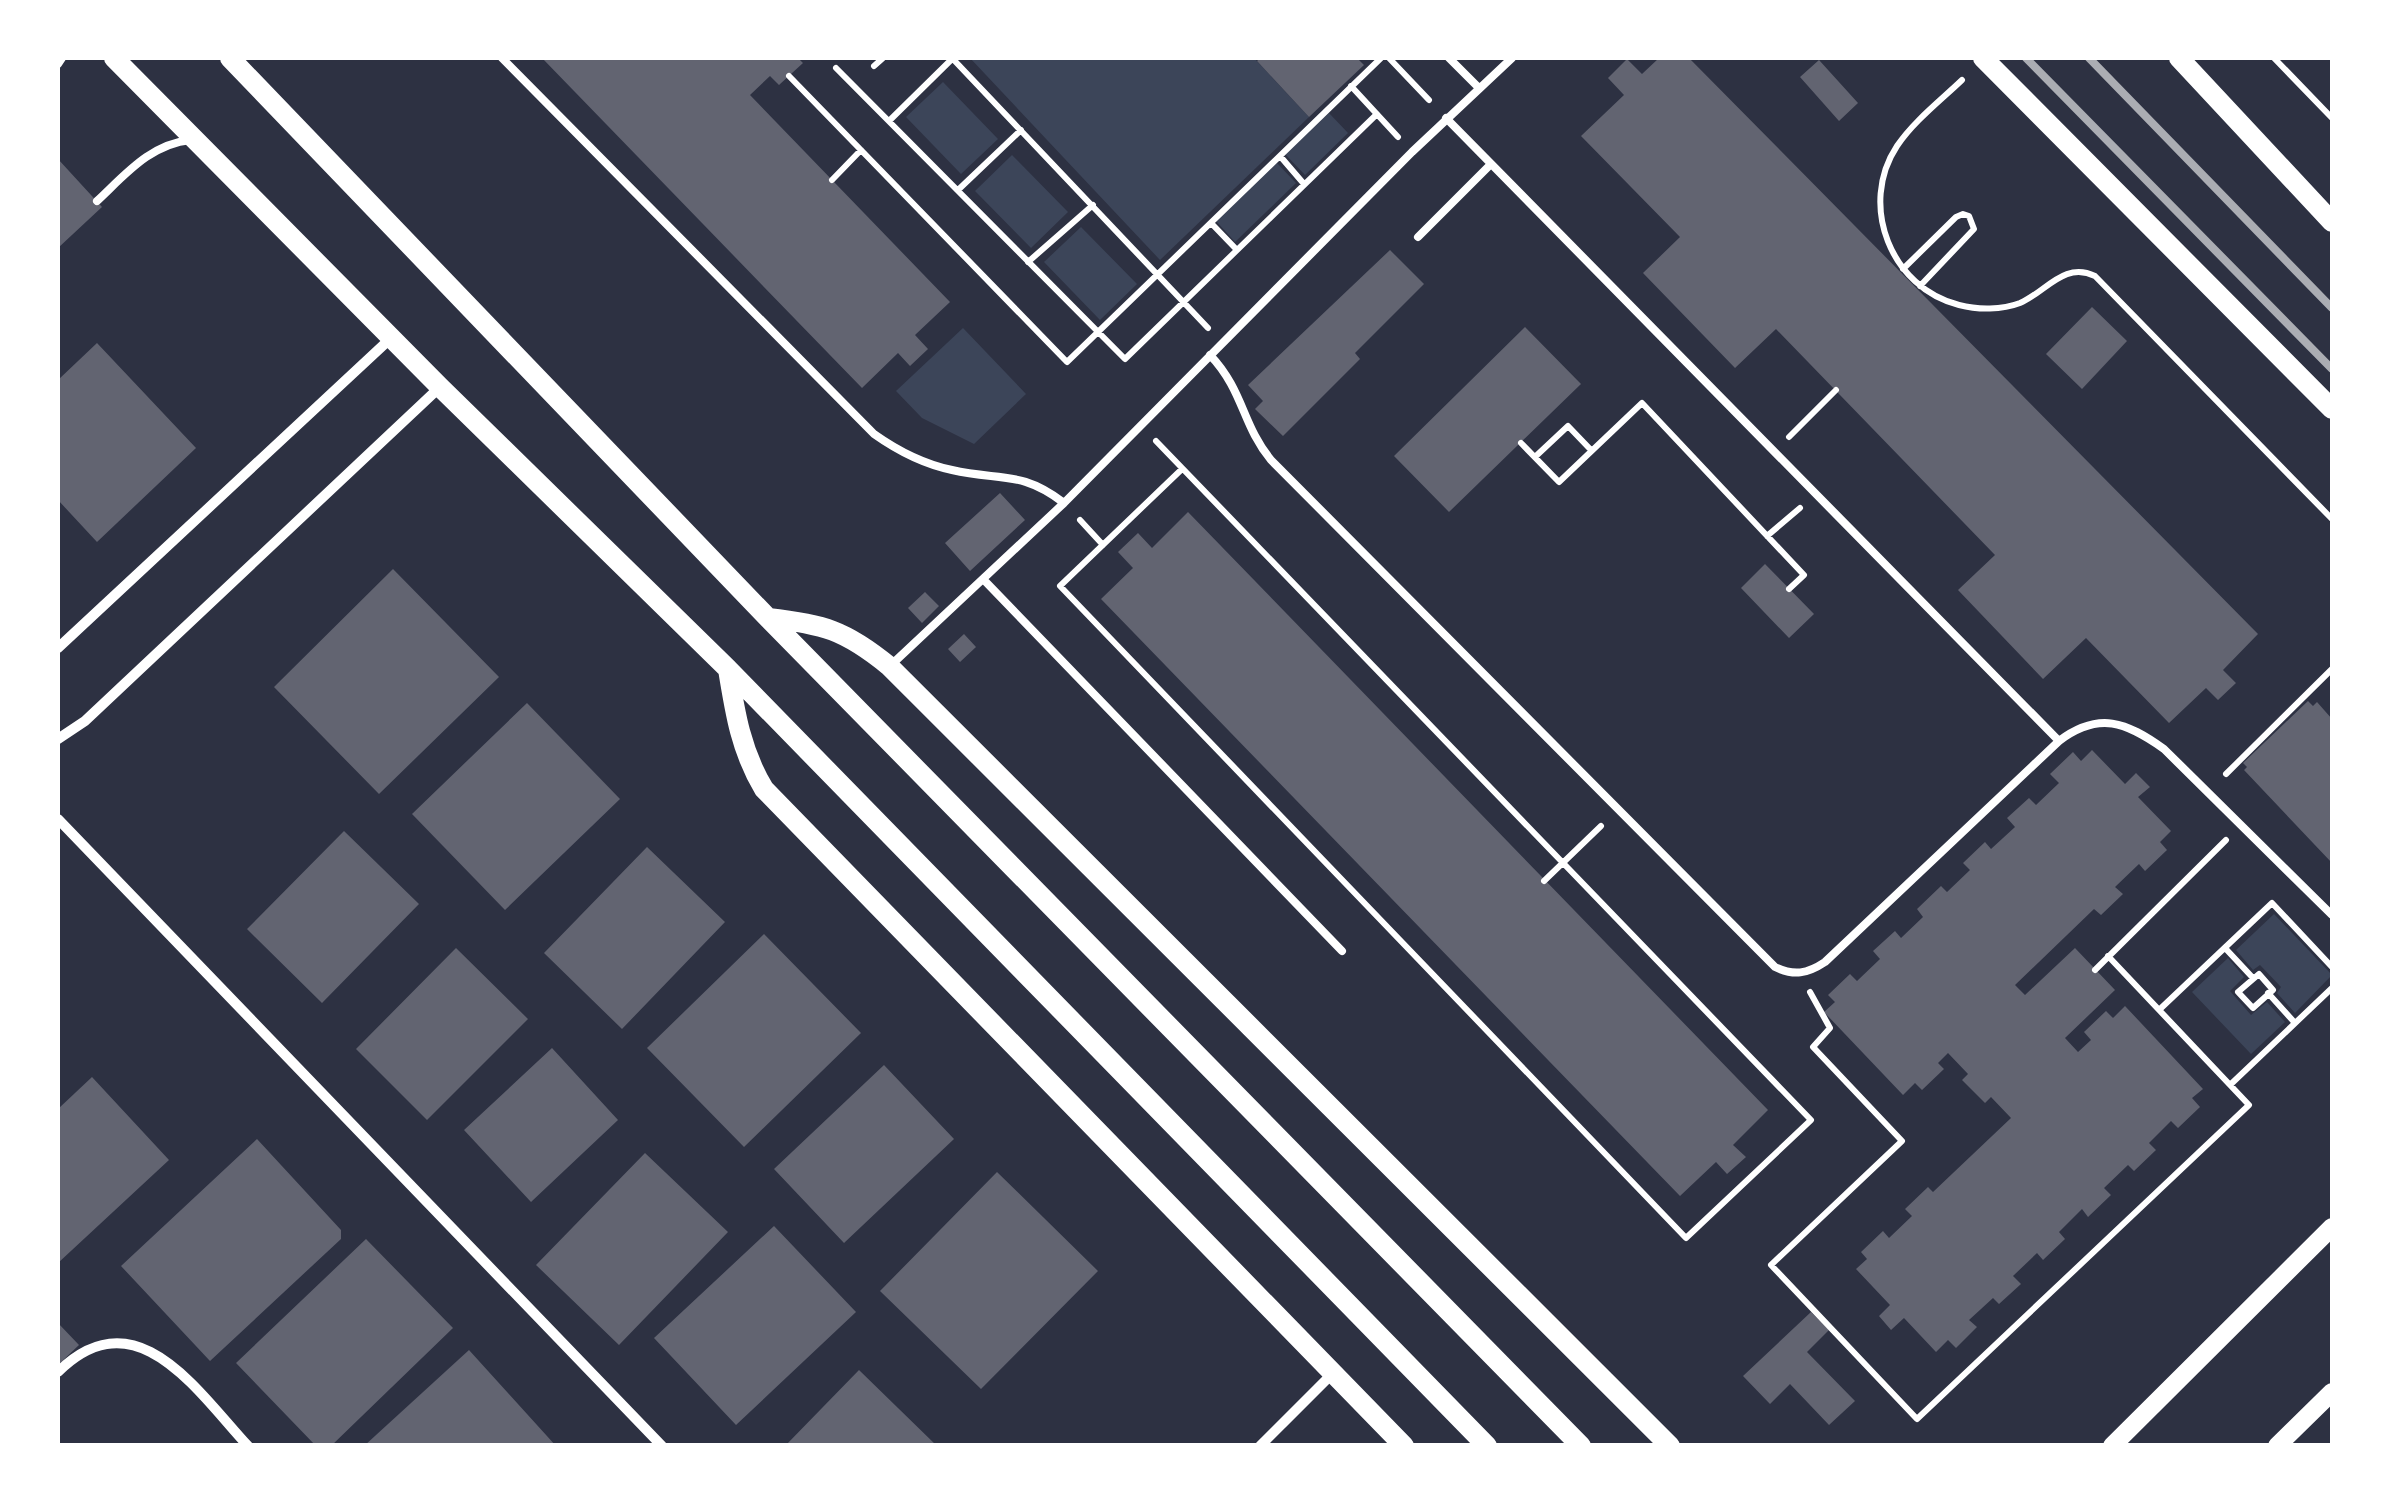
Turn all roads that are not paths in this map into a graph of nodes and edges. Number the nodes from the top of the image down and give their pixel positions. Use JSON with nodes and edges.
{"nodes":[{"id":1,"x":62,"y":58,"type":"edge"},
{"id":2,"x":114,"y":58,"type":"edge"},
{"id":3,"x":230,"y":58,"type":"edge"},
{"id":4,"x":502,"y":58,"type":"edge"},
{"id":5,"x":1450,"y":58,"type":"edge"},
{"id":6,"x":1512,"y":58,"type":"edge"},
{"id":7,"x":1984,"y":58,"type":"edge"},
{"id":8,"x":2179,"y":58,"type":"edge"},
{"id":9,"x":58,"y":64,"type":"edge"},
{"id":10,"x":1479,"y":88,"type":"junction"},
{"id":11,"x":1446,"y":118,"type":"junction"},
{"id":12,"x":198,"y":140,"type":"junction"},
{"id":13,"x":1492,"y":164,"type":"junction"},
{"id":14,"x":97,"y":201,"type":"dead end"},
{"id":15,"x":2332,"y":222,"type":"edge"},
{"id":16,"x":1418,"y":237,"type":"dead end"},
{"id":17,"x":392,"y":338,"type":"junction"},
{"id":18,"x":1210,"y":355,"type":"junction"},
{"id":19,"x":440,"y":388,"type":"junction"},
{"id":20,"x":2332,"y":410,"type":"edge"},
{"id":21,"x":1064,"y":503,"type":"junction"},
{"id":22,"x":983,"y":579,"type":"junction"},
{"id":23,"x":768,"y":618,"type":"junction"},
{"id":24,"x":58,"y":648,"type":"edge"},
{"id":25,"x":889,"y":666,"type":"junction"},
{"id":26,"x":728,"y":669,"type":"junction"},
{"id":27,"x":58,"y":739,"type":"edge"},
{"id":28,"x":2059,"y":741,"type":"junction"},
{"id":29,"x":58,"y":819,"type":"edge"},
{"id":30,"x":2332,"y":914,"type":"edge"},
{"id":31,"x":1342,"y":951,"type":"dead end"},
{"id":32,"x":2332,"y":1226,"type":"edge"},
{"id":33,"x":58,"y":1372,"type":"edge"},
{"id":34,"x":1332,"y":1374,"type":"junction"},
{"id":35,"x":2332,"y":1392,"type":"edge"},
{"id":36,"x":248,"y":1446,"type":"edge"},
{"id":37,"x":662,"y":1446,"type":"edge"},
{"id":38,"x":1260,"y":1446,"type":"edge"},
{"id":39,"x":1404,"y":1446,"type":"edge"},
{"id":40,"x":1487,"y":1446,"type":"edge"},
{"id":41,"x":1581,"y":1446,"type":"edge"},
{"id":42,"x":1670,"y":1446,"type":"edge"},
{"id":43,"x":2112,"y":1446,"type":"edge"},
{"id":44,"x":2278,"y":1446,"type":"edge"}],
"edges":[{"from":1,"to":9,"type":"lane"},
{"from":2,"to":12,"type":"main road"},
{"from":3,"to":23,"type":"main road"},
{"from":4,"to":21,"type":"lane"},
{"from":5,"to":10,"type":"lane"},
{"from":6,"to":10,"type":"lane"},
{"from":7,"to":20,"type":"main road"},
{"from":8,"to":15,"type":"main road"},
{"from":10,"to":11,"type":"lane"},
{"from":11,"to":13,"type":"lane"},
{"from":11,"to":18,"type":"lane"},
{"from":12,"to":14,"type":"lane"},
{"from":12,"to":17,"type":"main road"},
{"from":13,"to":16,"type":"lane"},
{"from":13,"to":28,"type":"lane"},
{"from":17,"to":19,"type":"main road"},
{"from":17,"to":24,"type":"street"},
{"from":18,"to":21,"type":"lane"},
{"from":18,"to":28,"type":"lane"},
{"from":19,"to":26,"type":"main road"},
{"from":19,"to":27,"type":"street"},
{"from":21,"to":22,"type":"lane"},
{"from":22,"to":25,"type":"lane"},
{"from":22,"to":31,"type":"lane"},
{"from":23,"to":25,"type":"main road"},
{"from":23,"to":41,"type":"main road"},
{"from":25,"to":42,"type":"main road"},
{"from":26,"to":34,"type":"main road"},
{"from":26,"to":40,"type":"main road"},
{"from":28,"to":30,"type":"lane"},
{"from":29,"to":37,"type":"street"},
{"from":32,"to":43,"type":"street"},
{"from":33,"to":36,"type":"street"},
{"from":34,"to":38,"type":"street"},
{"from":34,"to":39,"type":"main road"},
{"from":35,"to":44,"type":"street"}]}
